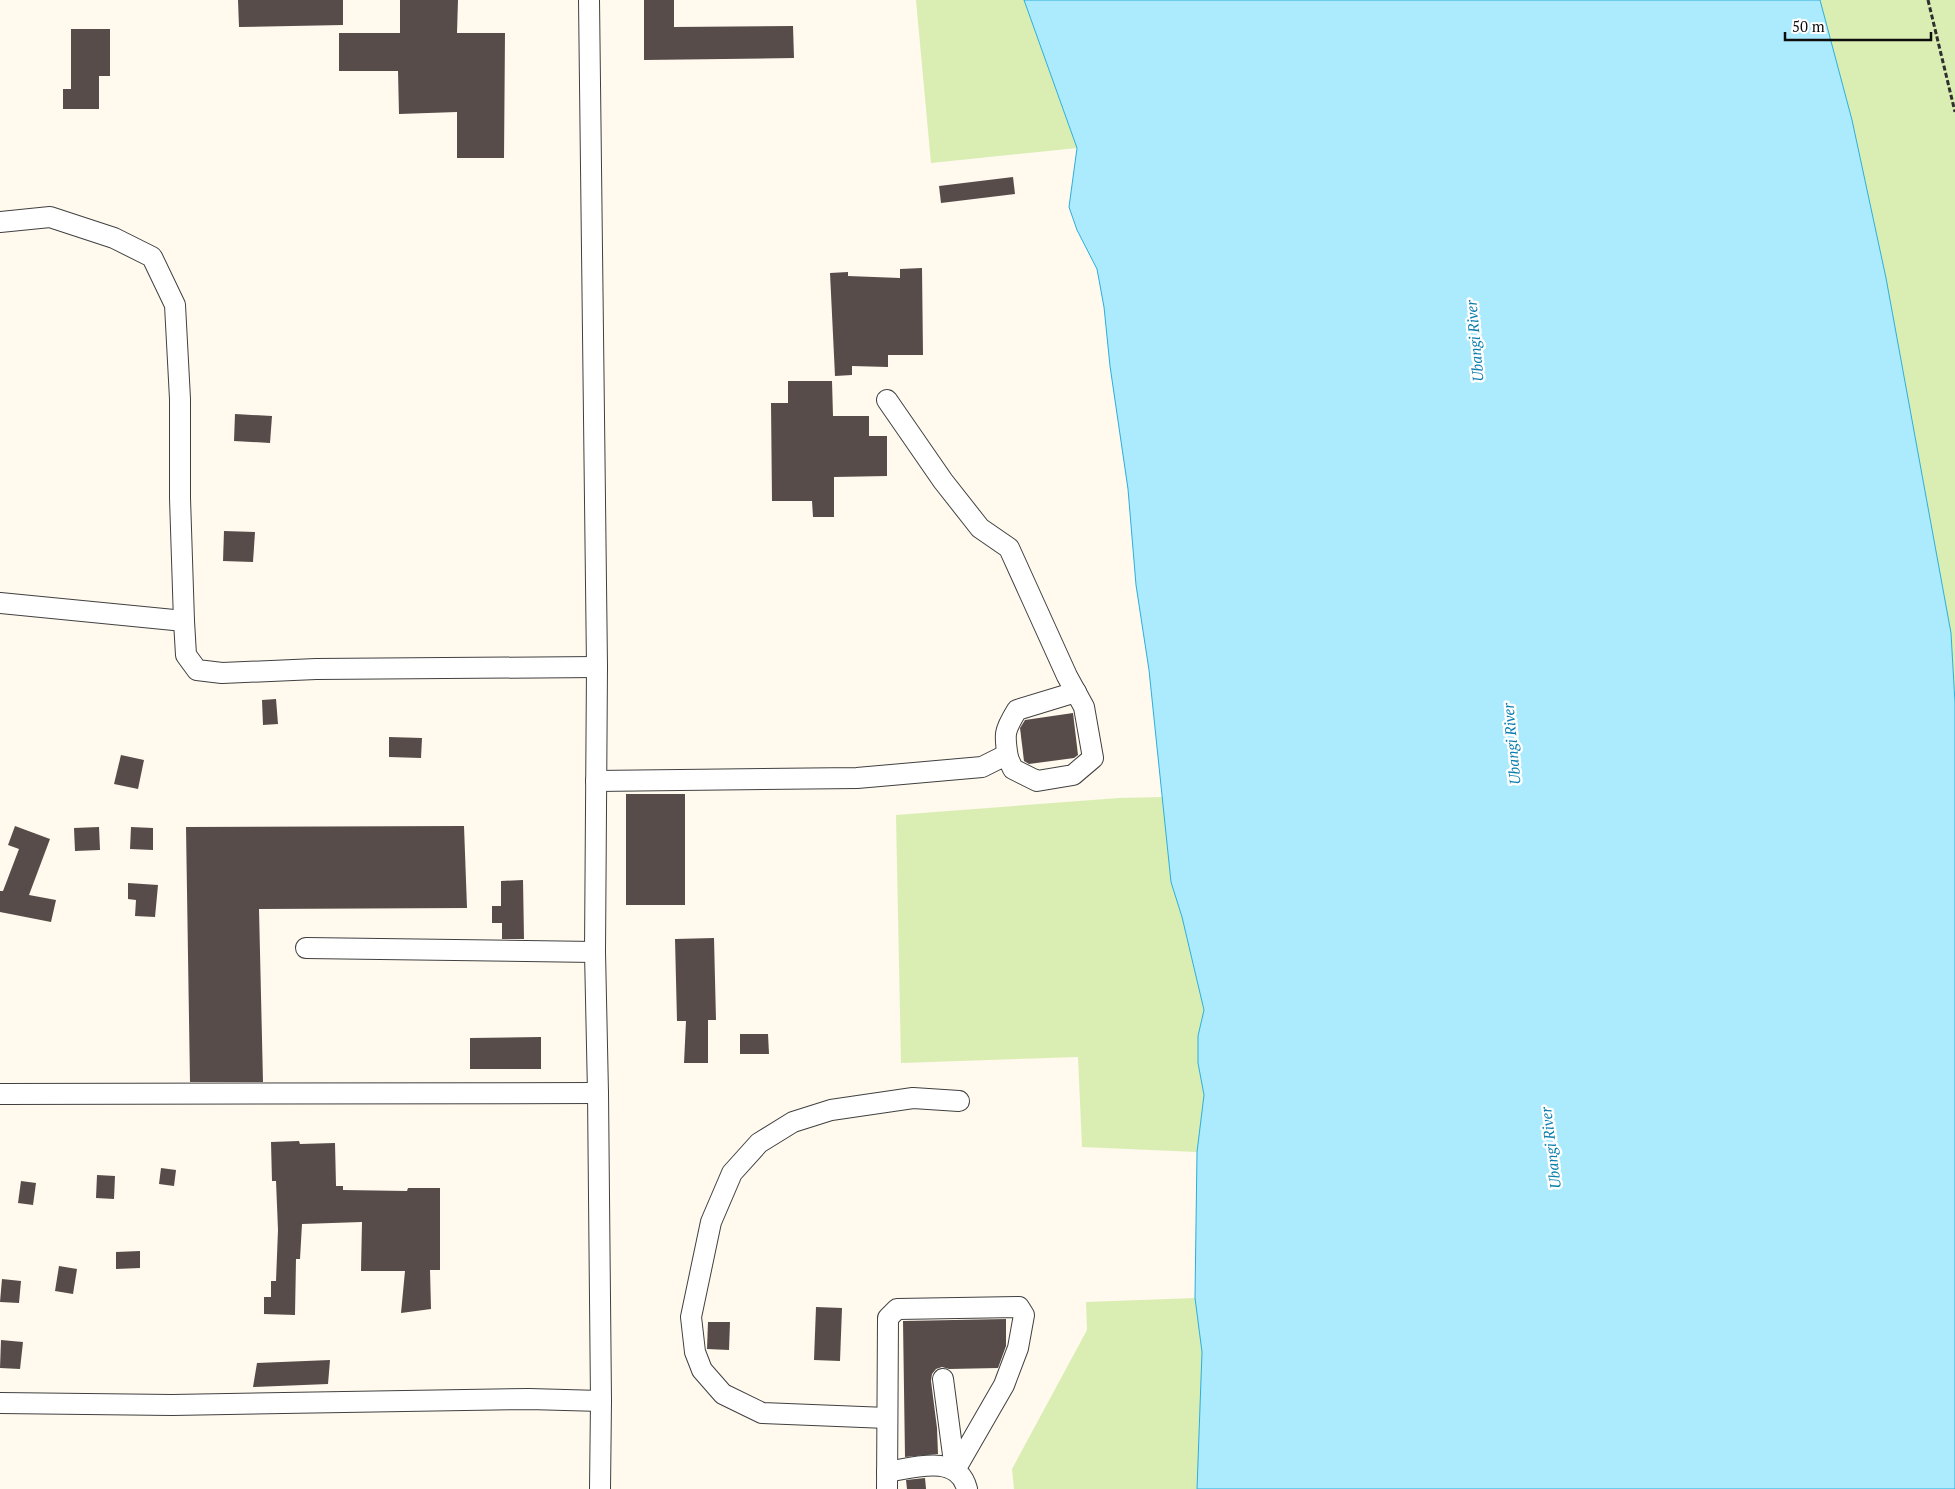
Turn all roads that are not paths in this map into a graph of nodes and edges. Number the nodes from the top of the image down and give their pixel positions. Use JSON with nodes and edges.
{"nodes":[{"id":1,"x":589,"y":0,"type":"edge"},
{"id":2,"x":0,"y":222,"type":"edge"},
{"id":3,"x":887,"y":400,"type":"dead end"},
{"id":4,"x":0,"y":603,"type":"edge"},
{"id":5,"x":184,"y":621,"type":"junction"},
{"id":6,"x":597,"y":667,"type":"junction"},
{"id":7,"x":1076,"y":692,"type":"junction"},
{"id":8,"x":1008,"y":758,"type":"junction"},
{"id":9,"x":596,"y":781,"type":"junction"},
{"id":10,"x":306,"y":948,"type":"dead end"},
{"id":11,"x":595,"y":952,"type":"junction"},
{"id":12,"x":598,"y":1093,"type":"junction"},
{"id":13,"x":0,"y":1094,"type":"edge"},
{"id":14,"x":959,"y":1101,"type":"dead end"},
{"id":15,"x":943,"y":1379,"type":"dead end"},
{"id":16,"x":601,"y":1401,"type":"junction"},
{"id":17,"x":0,"y":1403,"type":"edge"},
{"id":18,"x":887,"y":1418,"type":"junction"},
{"id":19,"x":955,"y":1470,"type":"junction"},
{"id":20,"x":887,"y":1480,"type":"edge"},
{"id":21,"x":600,"y":1489,"type":"edge"},
{"id":22,"x":967,"y":1489,"type":"edge"}],
"edges":[{"from":1,"to":6,"type":"street"},
{"from":2,"to":5,"type":"street"},
{"from":3,"to":7,"type":"street"},
{"from":4,"to":5,"type":"street"},
{"from":5,"to":6,"type":"street"},
{"from":6,"to":9,"type":"street"},
{"from":7,"to":8,"type":"street"},
{"from":7,"to":8,"type":"street"},
{"from":8,"to":9,"type":"street"},
{"from":9,"to":11,"type":"street"},
{"from":10,"to":11,"type":"street"},
{"from":11,"to":12,"type":"street"},
{"from":12,"to":13,"type":"street"},
{"from":12,"to":16,"type":"street"},
{"from":14,"to":18,"type":"street"},
{"from":15,"to":19,"type":"street"},
{"from":16,"to":17,"type":"street"},
{"from":16,"to":21,"type":"street"},
{"from":18,"to":19,"type":"street"},
{"from":18,"to":20,"type":"street"},
{"from":19,"to":20,"type":"street"},
{"from":19,"to":22,"type":"street"}]}
